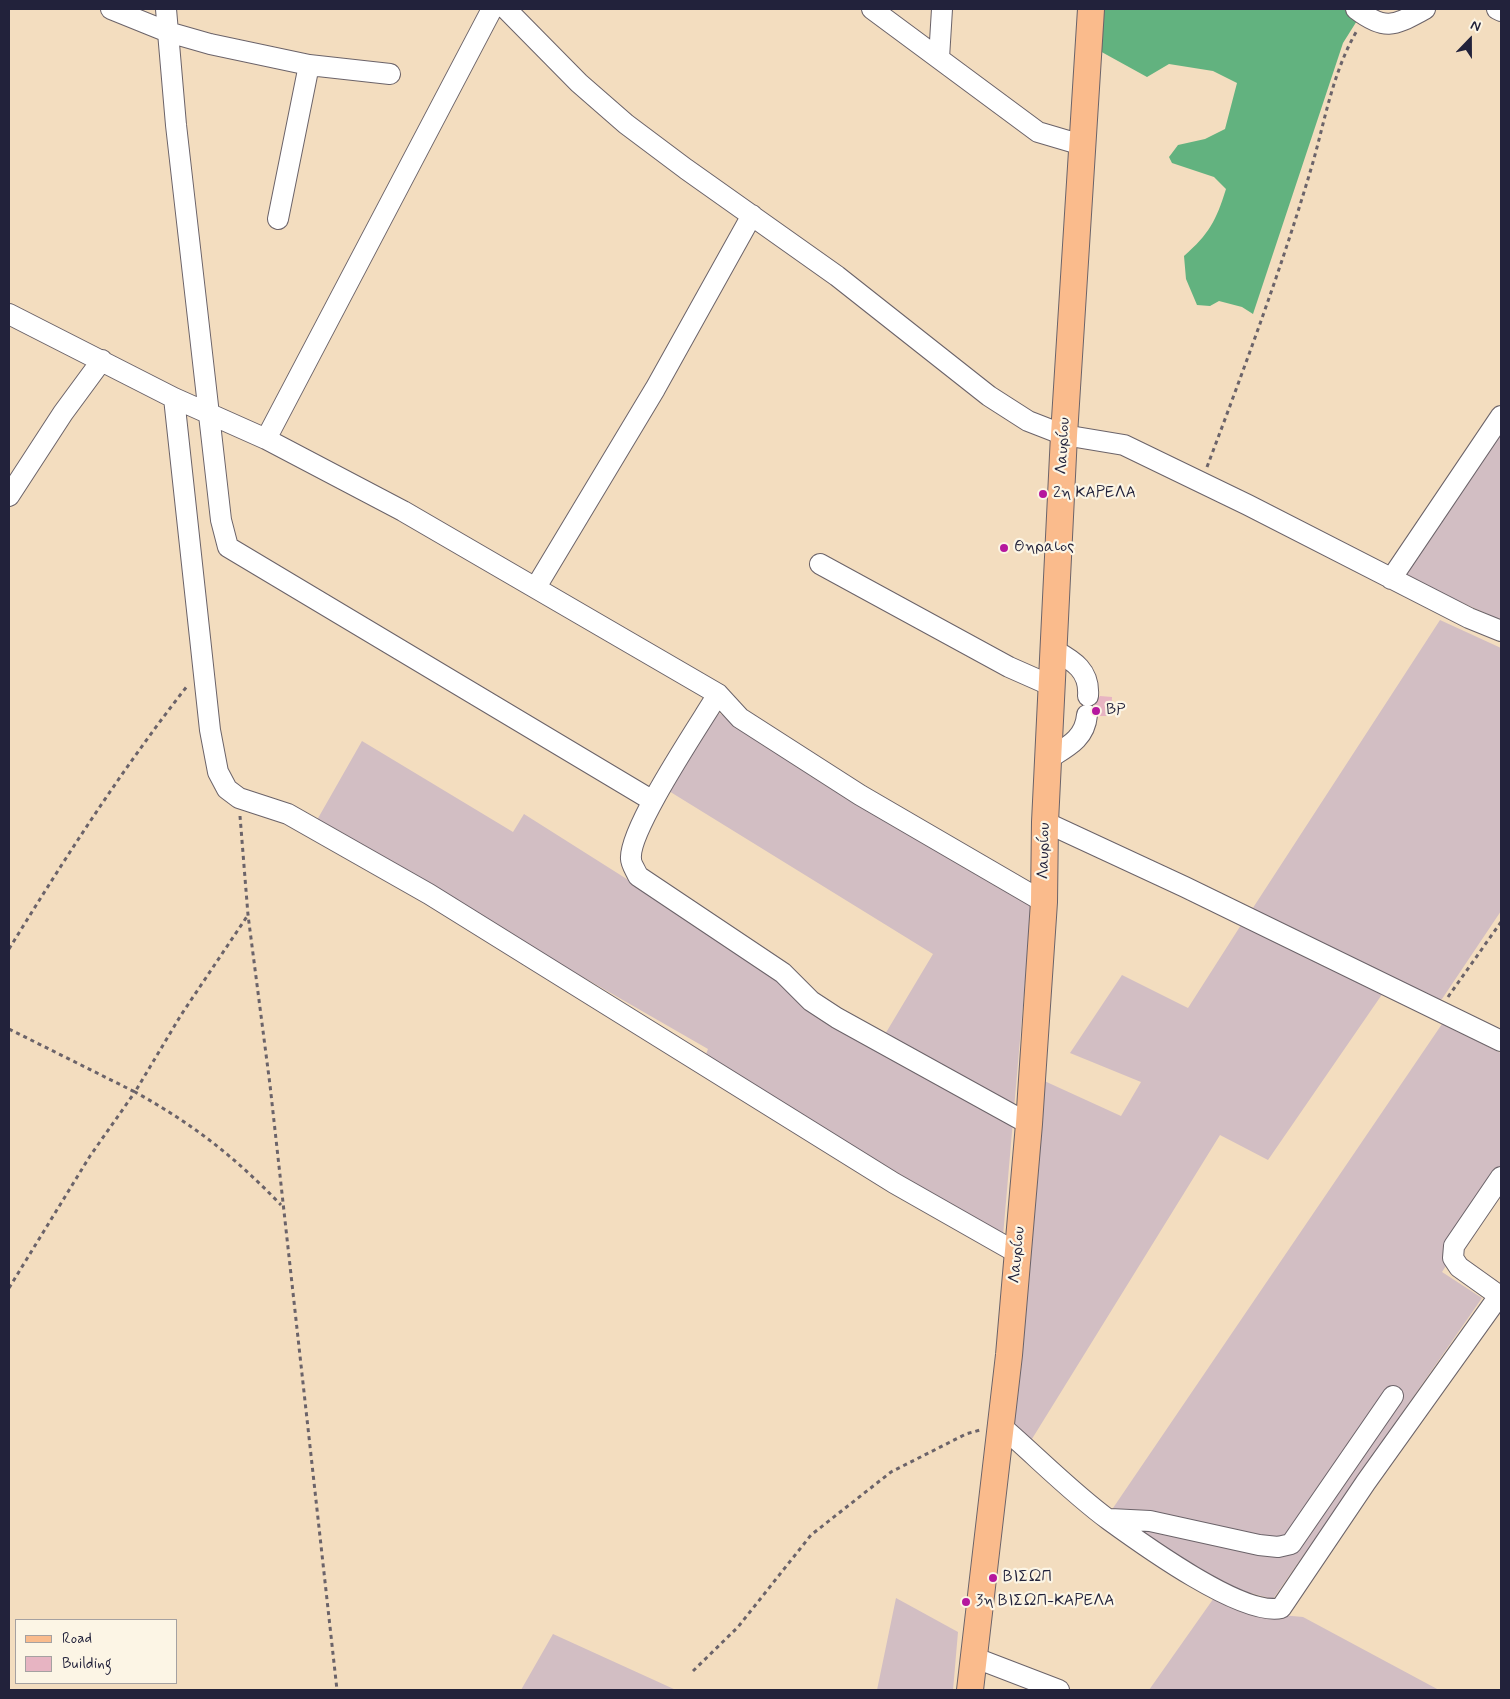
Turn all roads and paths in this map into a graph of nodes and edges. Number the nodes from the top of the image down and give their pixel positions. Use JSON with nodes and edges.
{"nodes":[{"id":1,"x":111,"y":9,"type":"edge"},
{"id":2,"x":166,"y":9,"type":"edge"},
{"id":3,"x":492,"y":9,"type":"edge"},
{"id":4,"x":506,"y":9,"type":"edge"},
{"id":5,"x":872,"y":9,"type":"edge"},
{"id":6,"x":942,"y":9,"type":"edge"},
{"id":7,"x":1091,"y":9,"type":"edge"},
{"id":8,"x":1424,"y":9,"type":"edge"},
{"id":9,"x":1497,"y":9,"type":"edge"},
{"id":10,"x":1501,"y":12,"type":"edge"},
{"id":11,"x":1362,"y":13,"type":"edge"},
{"id":12,"x":168,"y":32,"type":"junction"},
{"id":13,"x":939,"y":58,"type":"junction"},
{"id":14,"x":309,"y":65,"type":"junction"},
{"id":15,"x":390,"y":74,"type":"dead end"},
{"id":16,"x":1082,"y":145,"type":"junction"},
{"id":17,"x":752,"y":215,"type":"junction"},
{"id":18,"x":278,"y":219,"type":"dead end"},
{"id":19,"x":9,"y":314,"type":"edge"},
{"id":20,"x":102,"y":360,"type":"junction"},
{"id":21,"x":174,"y":398,"type":"junction"},
{"id":22,"x":210,"y":416,"type":"junction"},
{"id":23,"x":1501,"y":416,"type":"edge"},
{"id":24,"x":1064,"y":435,"type":"junction"},
{"id":25,"x":266,"y":439,"type":"junction"},
{"id":26,"x":1201,"y":482,"type":"junction"},
{"id":27,"x":9,"y":496,"type":"edge"},
{"id":28,"x":820,"y":564,"type":"dead end"},
{"id":29,"x":1391,"y":579,"type":"junction"},
{"id":30,"x":536,"y":587,"type":"junction"},
{"id":31,"x":1501,"y":631,"type":"edge"},
{"id":32,"x":1054,"y":650,"type":"junction"},
{"id":33,"x":203,"y":666,"type":"junction"},
{"id":34,"x":1052,"y":686,"type":"junction"},
{"id":35,"x":718,"y":694,"type":"junction"},
{"id":36,"x":1048,"y":759,"type":"junction"},
{"id":37,"x":239,"y":798,"type":"junction"},
{"id":38,"x":653,"y":801,"type":"junction"},
{"id":39,"x":1046,"y":822,"type":"junction"},
{"id":40,"x":1044,"y":902,"type":"junction"},
{"id":41,"x":248,"y":915,"type":"junction"},
{"id":42,"x":1501,"y":922,"type":"edge"},
{"id":43,"x":9,"y":949,"type":"edge"},
{"id":44,"x":1438,"y":1011,"type":"junction"},
{"id":45,"x":9,"y":1028,"type":"edge"},
{"id":46,"x":1501,"y":1041,"type":"edge"},
{"id":47,"x":135,"y":1092,"type":"junction"},
{"id":48,"x":1028,"y":1124,"type":"junction"},
{"id":49,"x":1501,"y":1177,"type":"edge"},
{"id":50,"x":282,"y":1205,"type":"junction"},
{"id":51,"x":1019,"y":1254,"type":"junction"},
{"id":52,"x":9,"y":1288,"type":"edge"},
{"id":53,"x":1500,"y":1297,"type":"edge"},
{"id":54,"x":1393,"y":1396,"type":"dead end"},
{"id":55,"x":1000,"y":1425,"type":"junction"},
{"id":56,"x":1108,"y":1519,"type":"junction"},
{"id":57,"x":973,"y":1657,"type":"junction"},
{"id":58,"x":693,"y":1671,"type":"dead end"},
{"id":59,"x":337,"y":1690,"type":"edge"},
{"id":60,"x":970,"y":1690,"type":"edge"},
{"id":61,"x":1059,"y":1690,"type":"edge"}],
"edges":[{"from":1,"to":12,"type":"street"},
{"from":2,"to":12,"type":"street"},
{"from":3,"to":25,"type":"street"},
{"from":4,"to":17,"type":"street"},
{"from":5,"to":13,"type":"street"},
{"from":6,"to":13,"type":"street"},
{"from":7,"to":16,"type":"main road","name":"Λαυρίου"},
{"from":8,"to":11,"type":"street"},
{"from":9,"to":10,"type":"street"},
{"from":11,"to":26,"type":"path"},
{"from":12,"to":14,"type":"street"},
{"from":12,"to":22,"type":"street"},
{"from":13,"to":16,"type":"street"},
{"from":14,"to":15,"type":"street"},
{"from":14,"to":18,"type":"street"},
{"from":16,"to":24,"type":"main road","name":"Λαυρίου"},
{"from":17,"to":24,"type":"street"},
{"from":17,"to":30,"type":"street"},
{"from":19,"to":20,"type":"street"},
{"from":20,"to":21,"type":"street"},
{"from":20,"to":27,"type":"street"},
{"from":21,"to":22,"type":"street"},
{"from":21,"to":33,"type":"street"},
{"from":22,"to":25,"type":"street"},
{"from":22,"to":38,"type":"street"},
{"from":23,"to":29,"type":"street"},
{"from":24,"to":26,"type":"street"},
{"from":24,"to":32,"type":"main road","name":"Λαυρίου"},
{"from":25,"to":30,"type":"street"},
{"from":26,"to":29,"type":"street"},
{"from":28,"to":34,"type":"street"},
{"from":29,"to":31,"type":"street"},
{"from":30,"to":35,"type":"street"},
{"from":32,"to":34,"type":"main road","name":"Λαυρίου"},
{"from":32,"to":36,"type":"street"},
{"from":33,"to":37,"type":"street"},
{"from":33,"to":43,"type":"path"},
{"from":34,"to":36,"type":"main road","name":"Λαυρίου"},
{"from":35,"to":38,"type":"street"},
{"from":35,"to":40,"type":"street"},
{"from":36,"to":39,"type":"main road","name":"Λαυρίου"},
{"from":37,"to":41,"type":"path"},
{"from":37,"to":51,"type":"street"},
{"from":38,"to":48,"type":"street"},
{"from":39,"to":40,"type":"main road","name":"Λαυρίου"},
{"from":39,"to":44,"type":"street"},
{"from":40,"to":48,"type":"main road","name":"Λαυρίου"},
{"from":41,"to":47,"type":"path"},
{"from":41,"to":50,"type":"path"},
{"from":42,"to":44,"type":"path"},
{"from":44,"to":46,"type":"street"},
{"from":45,"to":47,"type":"path"},
{"from":47,"to":50,"type":"path"},
{"from":47,"to":52,"type":"path"},
{"from":48,"to":51,"type":"main road","name":"Λαυρίου"},
{"from":49,"to":53,"type":"street"},
{"from":50,"to":59,"type":"path"},
{"from":51,"to":55,"type":"main road","name":"Λαυρίου"},
{"from":53,"to":56,"type":"street"},
{"from":54,"to":56,"type":"street"},
{"from":55,"to":56,"type":"street"},
{"from":55,"to":57,"type":"main road","name":"Λαυρίου"},
{"from":55,"to":58,"type":"path"},
{"from":57,"to":60,"type":"main road","name":"Λαυρίου"},
{"from":57,"to":61,"type":"street"}]}
